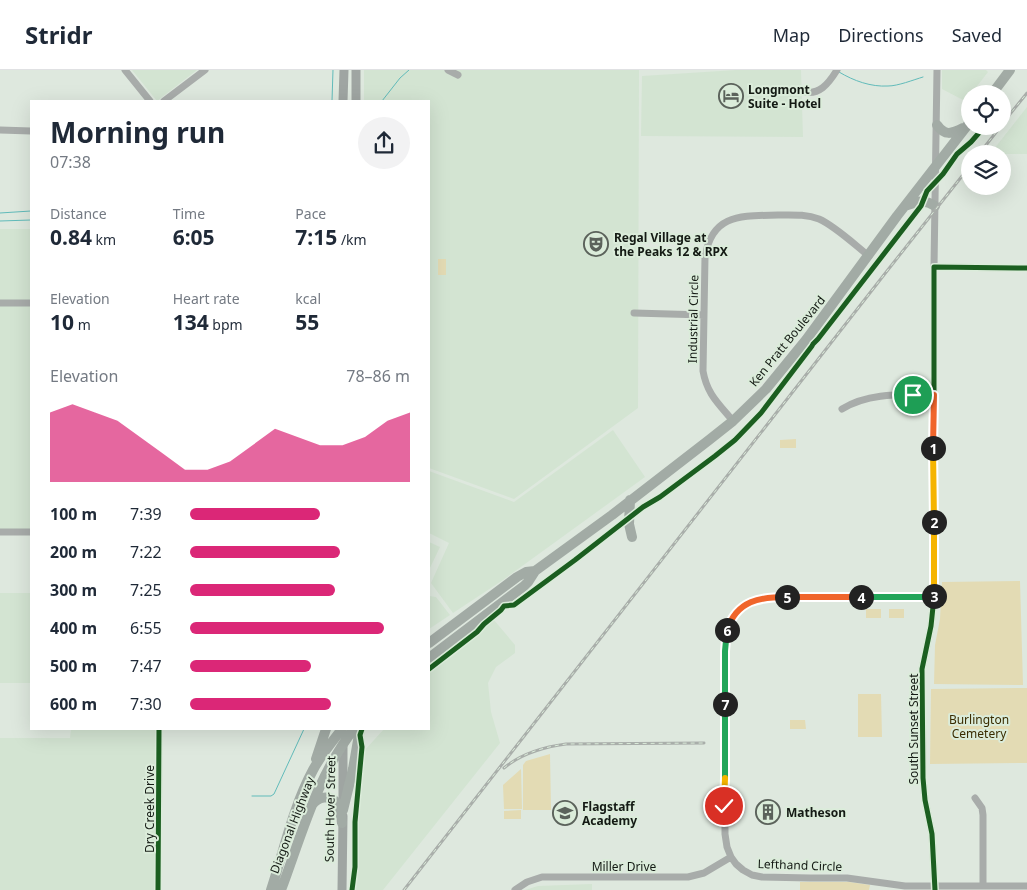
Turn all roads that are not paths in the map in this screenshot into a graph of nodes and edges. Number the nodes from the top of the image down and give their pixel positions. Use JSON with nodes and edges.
{"nodes":[{"id":1,"x":125,"y":70,"type":"edge"},
{"id":2,"x":205,"y":70,"type":"edge"},
{"id":3,"x":344,"y":70,"type":"edge"},
{"id":4,"x":356,"y":70,"type":"edge"},
{"id":5,"x":448,"y":70,"type":"edge"},
{"id":6,"x":937,"y":70,"type":"edge"},
{"id":7,"x":1010,"y":70,"type":"edge"},
{"id":8,"x":835,"y":73,"type":"edge"},
{"id":9,"x":458,"y":75,"type":"dead end"},
{"id":10,"x":999,"y":85,"type":"edge"},
{"id":11,"x":802,"y":91,"type":"dead end"},
{"id":12,"x":149,"y":100,"type":"edge"},
{"id":13,"x":165,"y":100,"type":"edge"},
{"id":14,"x":343,"y":100,"type":"edge"},
{"id":15,"x":356,"y":100,"type":"edge"},
{"id":16,"x":937,"y":124,"type":"junction"},
{"id":17,"x":961,"y":129,"type":"edge"},
{"id":18,"x":0,"y":130,"type":"edge"},
{"id":19,"x":30,"y":131,"type":"edge"},
{"id":20,"x":961,"y":133,"type":"edge"},
{"id":21,"x":936,"y":164,"type":"junction"},
{"id":22,"x":935,"y":206,"type":"junction"},
{"id":23,"x":904,"y":207,"type":"junction"},
{"id":24,"x":935,"y":218,"type":"dead end"},
{"id":25,"x":934,"y":246,"type":"junction"},
{"id":26,"x":869,"y":256,"type":"junction"},
{"id":27,"x":934,"y":267,"type":"junction"},
{"id":28,"x":1027,"y":268,"type":"edge"},
{"id":29,"x":0,"y":303,"type":"edge"},
{"id":30,"x":30,"y":303,"type":"edge"},
{"id":31,"x":634,"y":313,"type":"dead end"},
{"id":32,"x":704,"y":314,"type":"junction"},
{"id":33,"x":934,"y":395,"type":"junction"},
{"id":34,"x":842,"y":408,"type":"dead end"},
{"id":35,"x":733,"y":421,"type":"junction"},
{"id":36,"x":630,"y":500,"type":"junction"},
{"id":37,"x":0,"y":532,"type":"edge"},
{"id":38,"x":30,"y":532,"type":"edge"},
{"id":39,"x":632,"y":537,"type":"dead end"},
{"id":40,"x":534,"y":571,"type":"junction"},
{"id":41,"x":934,"y":597,"type":"junction"},
{"id":42,"x":430,"y":642,"type":"edge"},
{"id":43,"x":430,"y":657,"type":"edge"},
{"id":44,"x":159,"y":730,"type":"edge"},
{"id":45,"x":326,"y":730,"type":"edge"},
{"id":46,"x":341,"y":730,"type":"edge"},
{"id":47,"x":342,"y":730,"type":"edge"},
{"id":48,"x":353,"y":730,"type":"edge"},
{"id":49,"x":360,"y":730,"type":"edge"},
{"id":50,"x":343,"y":744,"type":"junction"},
{"id":51,"x":313,"y":769,"type":"junction"},
{"id":52,"x":975,"y":798,"type":"dead end"},
{"id":53,"x":311,"y":806,"type":"junction"},
{"id":54,"x":343,"y":810,"type":"junction"},
{"id":55,"x":342,"y":823,"type":"junction"},
{"id":56,"x":731,"y":857,"type":"junction"},
{"id":57,"x":983,"y":885,"type":"junction"},
{"id":58,"x":1027,"y":886,"type":"edge"},
{"id":59,"x":934,"y":888,"type":"edge"},
{"id":60,"x":158,"y":890,"type":"edge"},
{"id":61,"x":271,"y":890,"type":"edge"},
{"id":62,"x":281,"y":890,"type":"edge"},
{"id":63,"x":342,"y":890,"type":"edge"},
{"id":64,"x":515,"y":890,"type":"edge"}],
"edges":[{"from":1,"to":12,"type":"street"},
{"from":2,"to":13,"type":"street"},
{"from":3,"to":14,"type":"main road"},
{"from":4,"to":15,"type":"main road"},
{"from":5,"to":9,"type":"street"},
{"from":6,"to":16,"type":"street","name":"South Sunset Street"},
{"from":7,"to":10,"type":"highway"},
{"from":8,"to":11,"type":"street"},
{"from":16,"to":17,"type":"highway"},
{"from":16,"to":21,"type":"street","name":"South Sunset Street"},
{"from":18,"to":19,"type":"street"},
{"from":20,"to":21,"type":"highway","name":"Ken Pratt Boulevard"},
{"from":21,"to":22,"type":"street","name":"South Sunset Street"},
{"from":21,"to":23,"type":"highway","name":"Ken Pratt Boulevard"},
{"from":22,"to":23,"type":"highway"},
{"from":22,"to":25,"type":"street","name":"South Sunset Street"},
{"from":23,"to":26,"type":"highway","name":"Ken Pratt Boulevard"},
{"from":24,"to":25,"type":"street","name":"South Sunset Street"},
{"from":25,"to":27,"type":"street","name":"South Sunset Street"},
{"from":26,"to":32,"type":"street","name":"Industrial Circle"},
{"from":26,"to":35,"type":"highway","name":"Ken Pratt Boulevard"},
{"from":27,"to":28,"type":"street"},
{"from":27,"to":33,"type":"street","name":"South Sunset Street"},
{"from":29,"to":30,"type":"street"},
{"from":31,"to":32,"type":"street"},
{"from":32,"to":35,"type":"street","name":"Industrial Circle"},
{"from":33,"to":34,"type":"street"},
{"from":33,"to":41,"type":"street","name":"South Sunset Street"},
{"from":35,"to":36,"type":"highway","name":"Ken Pratt Boulevard"},
{"from":36,"to":39,"type":"highway"},
{"from":36,"to":40,"type":"highway","name":"Ken Pratt Boulevard"},
{"from":37,"to":38,"type":"street"},
{"from":40,"to":42,"type":"highway","name":"Ken Pratt Boulevard"},
{"from":40,"to":43,"type":"highway","name":"Ken Pratt Boulevard"},
{"from":41,"to":56,"type":"street"},
{"from":41,"to":59,"type":"street","name":"South Sunset Street"},
{"from":44,"to":60,"type":"street","name":"Dry Creek Drive"},
{"from":45,"to":51,"type":"highway"},
{"from":46,"to":51,"type":"highway","name":"Diagonal Highway"},
{"from":47,"to":50,"type":"main road","name":"South Hover Street"},
{"from":48,"to":50,"type":"highway"},
{"from":49,"to":54,"type":"highway"},
{"from":50,"to":53,"type":"highway","name":"Diagonal Highway"},
{"from":50,"to":54,"type":"main road","name":"South Hover Street"},
{"from":51,"to":61,"type":"highway","name":"Diagonal Highway"},
{"from":52,"to":57,"type":"street"},
{"from":53,"to":55,"type":"highway"},
{"from":53,"to":62,"type":"highway","name":"Diagonal Highway"},
{"from":54,"to":55,"type":"main road","name":"South Hover Street"},
{"from":55,"to":63,"type":"main road","name":"South Hover Street"},
{"from":56,"to":59,"type":"street","name":"Lefthand Circle"},
{"from":56,"to":64,"type":"street","name":"Miller Drive"},
{"from":57,"to":58,"type":"street","name":"Lefthand Circle"},
{"from":57,"to":59,"type":"street","name":"Lefthand Circle"}]}
